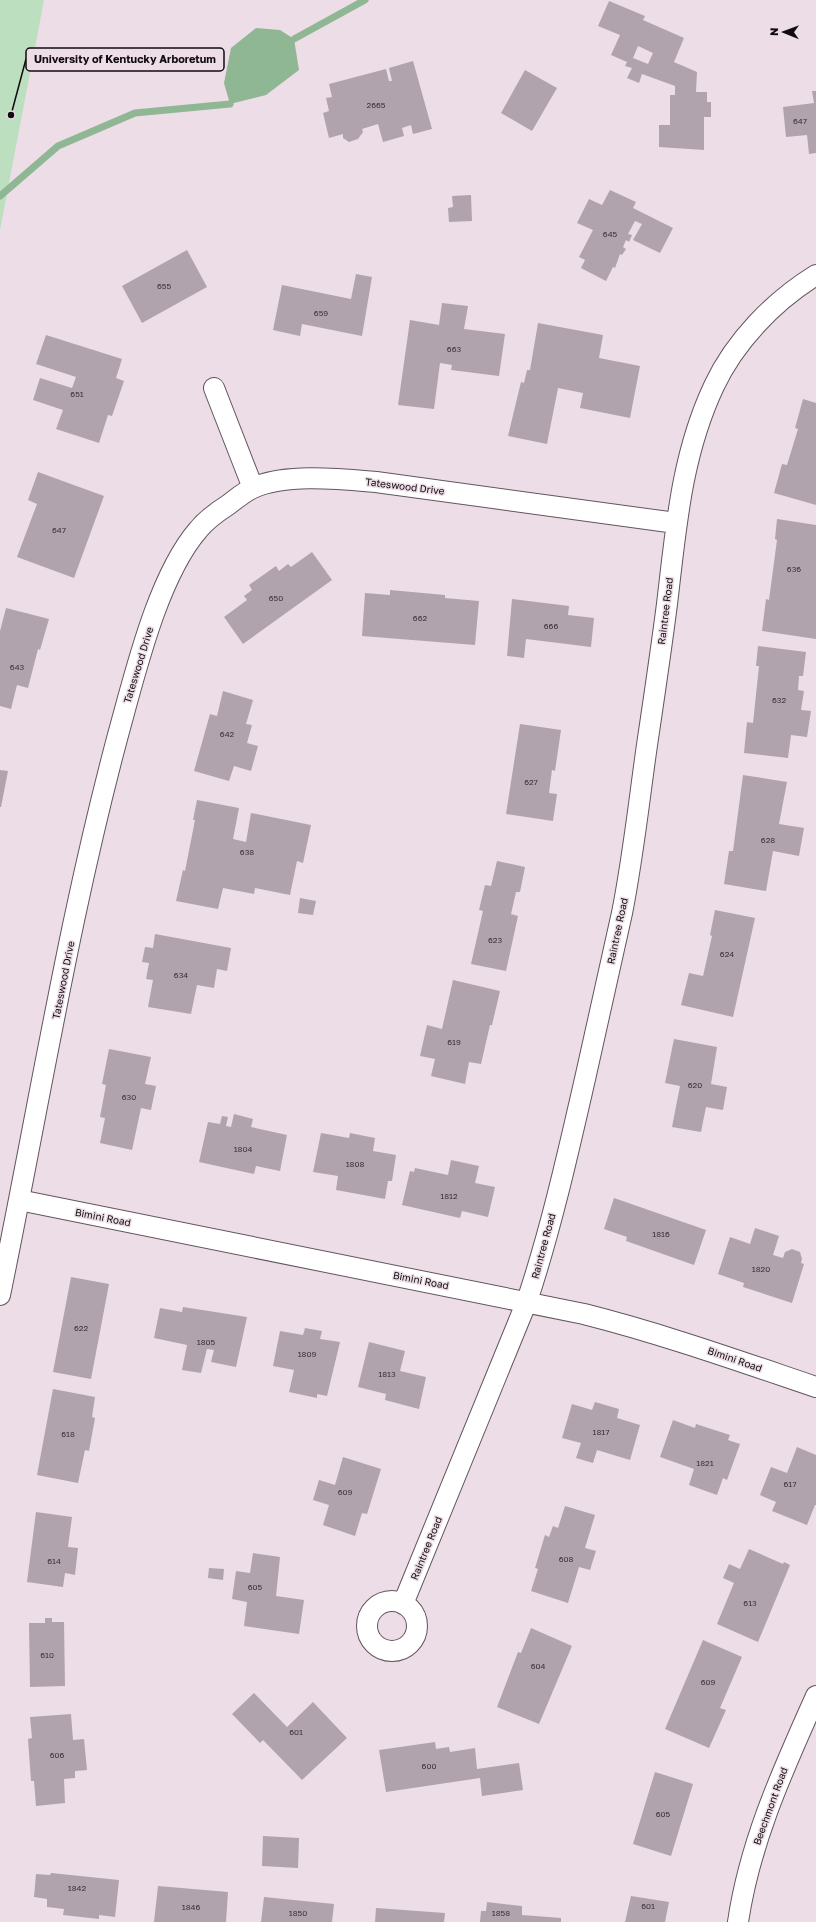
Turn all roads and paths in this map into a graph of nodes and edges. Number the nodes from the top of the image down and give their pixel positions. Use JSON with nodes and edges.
{"nodes":[{"id":1,"x":816,"y":275,"type":"edge"},
{"id":2,"x":214,"y":388,"type":"dead end"},
{"id":3,"x":253,"y":488,"type":"junction"},
{"id":4,"x":676,"y":523,"type":"junction"},
{"id":5,"x":19,"y":1200,"type":"junction"},
{"id":6,"x":0,"y":1295,"type":"edge"},
{"id":7,"x":527,"y":1301,"type":"junction"},
{"id":8,"x":816,"y":1387,"type":"edge"},
{"id":9,"x":403,"y":1604,"type":"dead end"},
{"id":10,"x":816,"y":1696,"type":"edge"},
{"id":11,"x":738,"y":1922,"type":"edge"}],
"edges":[{"from":1,"to":4,"type":"street","name":"Raintree Road"},
{"from":2,"to":3,"type":"street"},
{"from":3,"to":4,"type":"street","name":"Tateswood Drive"},
{"from":3,"to":5,"type":"street","name":"Tateswood Drive"},
{"from":4,"to":7,"type":"street","name":"Raintree Road"},
{"from":5,"to":6,"type":"street","name":"Tateswood Drive"},
{"from":5,"to":7,"type":"street","name":"Bimini Road"},
{"from":7,"to":8,"type":"street","name":"Bimini Road"},
{"from":7,"to":9,"type":"street","name":"Raintree Road"},
{"from":10,"to":11,"type":"street","name":"Beechmont Road"}]}
